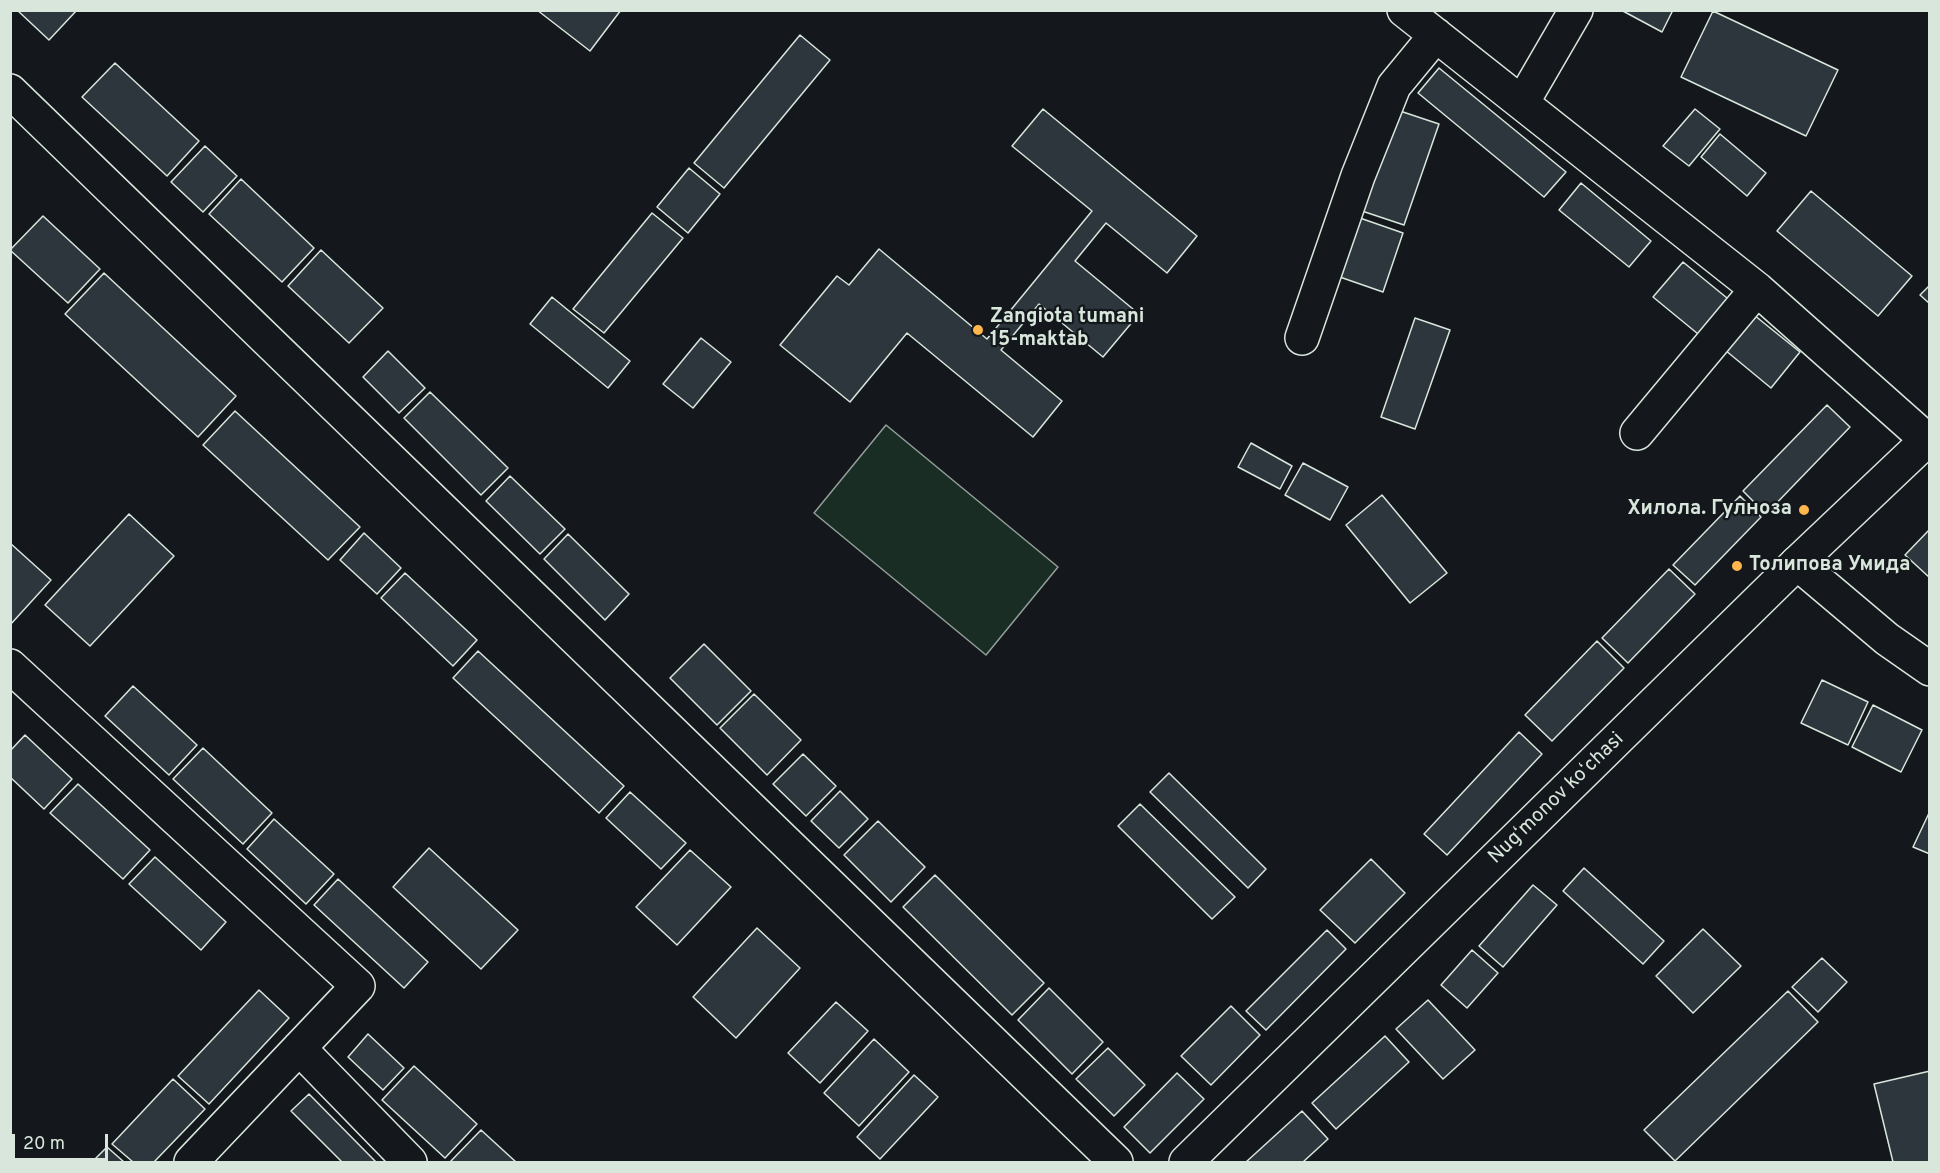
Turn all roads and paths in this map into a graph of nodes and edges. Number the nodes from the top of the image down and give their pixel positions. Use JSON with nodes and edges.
{"nodes":[{"id":1,"x":1404,"y":10,"type":"edge"},
{"id":2,"x":1576,"y":10,"type":"edge"},
{"id":3,"x":1436,"y":36,"type":"junction"},
{"id":4,"x":10,"y":91,"type":"edge"},
{"id":5,"x":1522,"y":103,"type":"junction"},
{"id":6,"x":1756,"y":290,"type":"junction"},
{"id":7,"x":1302,"y":338,"type":"dead end"},
{"id":8,"x":1637,"y":433,"type":"dead end"},
{"id":9,"x":1928,"y":439,"type":"edge"},
{"id":10,"x":1797,"y":563,"type":"junction"},
{"id":11,"x":10,"y":666,"type":"edge"},
{"id":12,"x":1929,"y":669,"type":"edge"},
{"id":13,"x":299,"y":1048,"type":"junction"},
{"id":14,"x":191,"y":1162,"type":"edge"},
{"id":15,"x":410,"y":1162,"type":"edge"},
{"id":16,"x":1116,"y":1162,"type":"edge"},
{"id":17,"x":1186,"y":1162,"type":"edge"}],
"edges":[{"from":1,"to":3,"type":"street"},
{"from":2,"to":5,"type":"street"},
{"from":3,"to":5,"type":"street"},
{"from":3,"to":7,"type":"street"},
{"from":4,"to":16,"type":"street"},
{"from":5,"to":6,"type":"street"},
{"from":6,"to":8,"type":"street"},
{"from":6,"to":9,"type":"street"},
{"from":9,"to":10,"type":"street","name":"Nugʻmonov koʻchasi"},
{"from":10,"to":12,"type":"street"},
{"from":10,"to":17,"type":"street","name":"Nugʻmonov koʻchasi"},
{"from":11,"to":13,"type":"street"},
{"from":13,"to":14,"type":"street"},
{"from":13,"to":15,"type":"street"}]}
